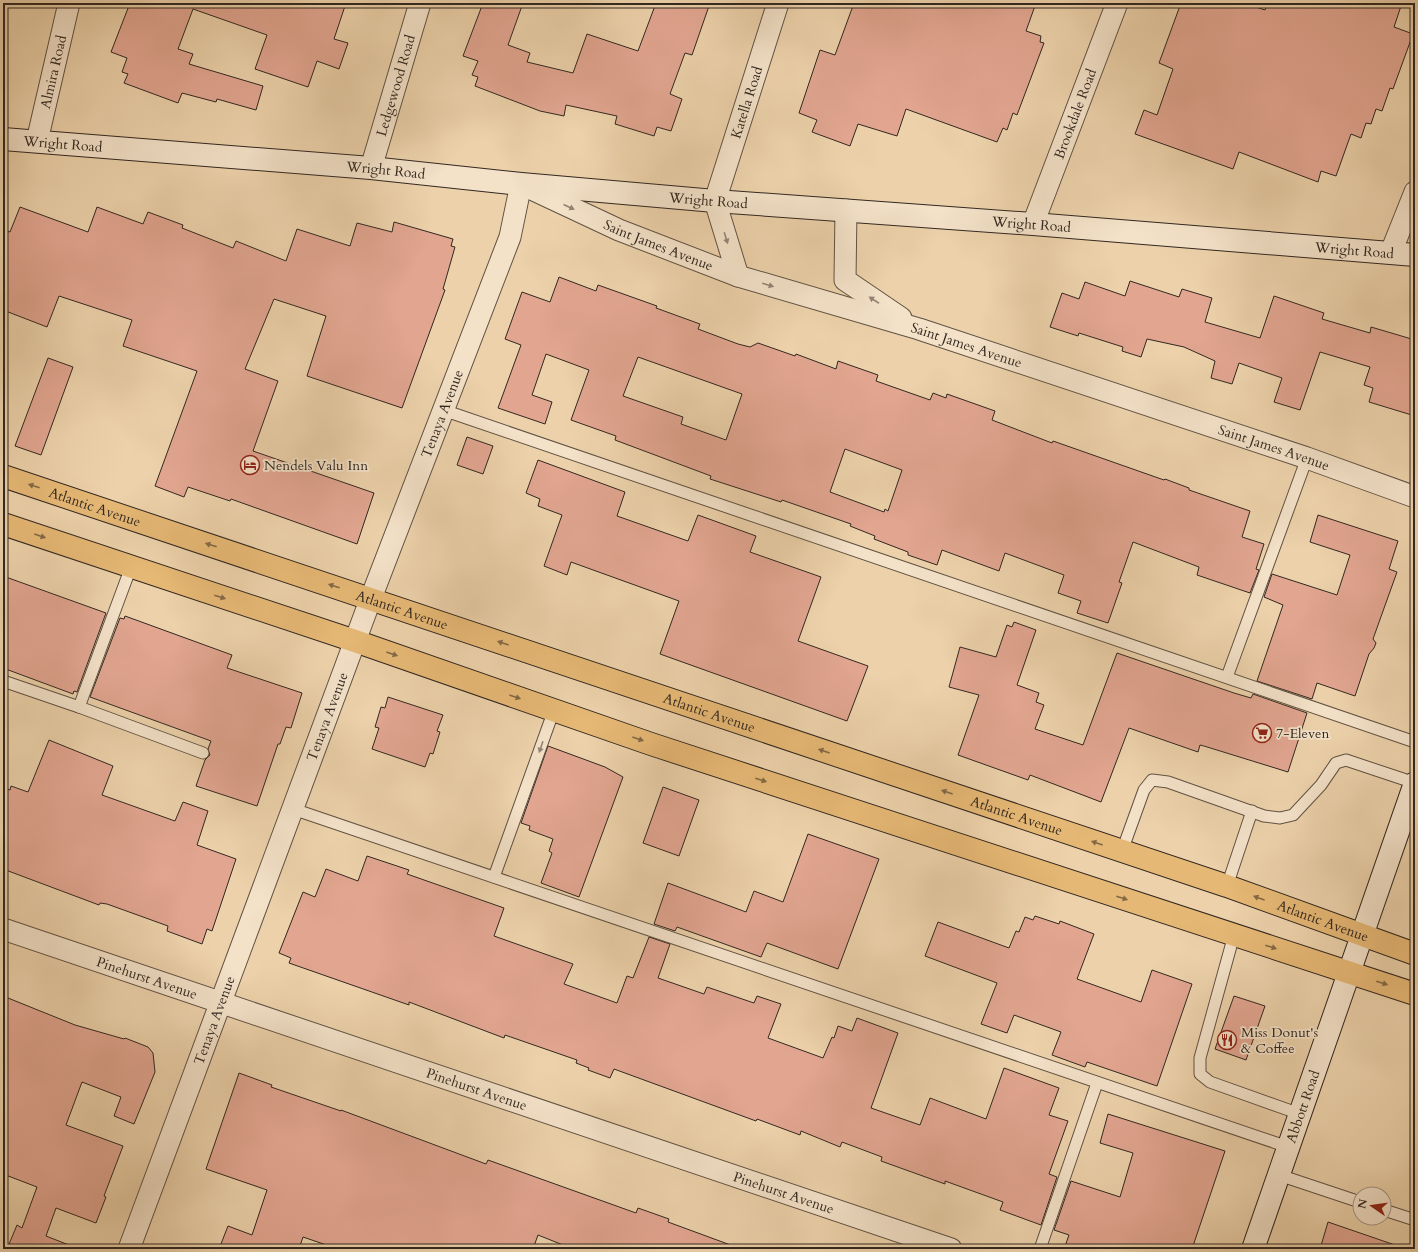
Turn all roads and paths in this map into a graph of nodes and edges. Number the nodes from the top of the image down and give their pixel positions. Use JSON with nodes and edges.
{"nodes":[{"id":1,"x":69,"y":3,"type":"edge"},
{"id":2,"x":420,"y":3,"type":"edge"},
{"id":3,"x":778,"y":3,"type":"edge"},
{"id":4,"x":1117,"y":3,"type":"edge"},
{"id":5,"x":3,"y":139,"type":"edge"},
{"id":6,"x":37,"y":141,"type":"junction"},
{"id":7,"x":371,"y":168,"type":"junction"},
{"id":8,"x":521,"y":184,"type":"junction"},
{"id":9,"x":1415,"y":192,"type":"edge"},
{"id":10,"x":715,"y":201,"type":"junction"},
{"id":11,"x":846,"y":210,"type":"junction"},
{"id":12,"x":1033,"y":224,"type":"junction"},
{"id":13,"x":1391,"y":252,"type":"junction"},
{"id":14,"x":1415,"y":255,"type":"edge"},
{"id":15,"x":738,"y":276,"type":"junction"},
{"id":16,"x":918,"y":329,"type":"junction"},
{"id":17,"x":443,"y":410,"type":"junction"},
{"id":18,"x":1307,"y":458,"type":"junction"},
{"id":19,"x":3,"y":476,"type":"edge"},
{"id":20,"x":1415,"y":497,"type":"edge"},
{"id":21,"x":3,"y":524,"type":"edge"},
{"id":22,"x":131,"y":567,"type":"junction"},
{"id":23,"x":371,"y":598,"type":"junction"},
{"id":24,"x":355,"y":641,"type":"junction"},
{"id":25,"x":1227,"y":677,"type":"junction"},
{"id":26,"x":3,"y":681,"type":"edge"},
{"id":27,"x":79,"y":706,"type":"junction"},
{"id":28,"x":554,"y":710,"type":"junction"},
{"id":29,"x":1415,"y":742,"type":"edge"},
{"id":30,"x":204,"y":753,"type":"dead end"},
{"id":31,"x":1415,"y":783,"type":"edge"},
{"id":32,"x":293,"y":809,"type":"junction"},
{"id":33,"x":1252,"y":811,"type":"junction"},
{"id":34,"x":1122,"y":851,"type":"junction"},
{"id":35,"x":494,"y":877,"type":"junction"},
{"id":36,"x":1227,"y":886,"type":"junction"},
{"id":37,"x":3,"y":929,"type":"edge"},
{"id":38,"x":1234,"y":935,"type":"junction"},
{"id":39,"x":1362,"y":936,"type":"junction"},
{"id":40,"x":1415,"y":954,"type":"edge"},
{"id":41,"x":1349,"y":973,"type":"junction"},
{"id":42,"x":1415,"y":994,"type":"edge"},
{"id":43,"x":222,"y":1001,"type":"junction"},
{"id":44,"x":1096,"y":1083,"type":"junction"},
{"id":45,"x":1300,"y":1114,"type":"junction"},
{"id":46,"x":1288,"y":1147,"type":"junction"},
{"id":47,"x":1279,"y":1175,"type":"junction"},
{"id":48,"x":1352,"y":1199,"type":"edge"},
{"id":49,"x":1392,"y":1213,"type":"edge"},
{"id":50,"x":1415,"y":1220,"type":"edge"},
{"id":51,"x":129,"y":1249,"type":"edge"},
{"id":52,"x":951,"y":1249,"type":"edge"},
{"id":53,"x":1040,"y":1249,"type":"edge"},
{"id":54,"x":1253,"y":1249,"type":"edge"}],
"edges":[{"from":1,"to":6,"type":"street","name":"Almira Road"},
{"from":2,"to":7,"type":"street","name":"Ledgewood Road"},
{"from":3,"to":10,"type":"street","name":"Katella Road"},
{"from":4,"to":12,"type":"street","name":"Brookdale Road"},
{"from":5,"to":6,"type":"street","name":"Wright Road"},
{"from":6,"to":7,"type":"street","name":"Wright Road"},
{"from":7,"to":8,"type":"street","name":"Wright Road"},
{"from":8,"to":10,"type":"street","name":"Wright Road"},
{"from":8,"to":15,"type":"street","name":"Saint James Avenue","one_way":true},
{"from":8,"to":17,"type":"street","name":"Tenaya Avenue"},
{"from":9,"to":13,"type":"street"},
{"from":10,"to":11,"type":"street","name":"Wright Road"},
{"from":10,"to":15,"type":"street","one_way":true},
{"from":11,"to":12,"type":"street","name":"Wright Road"},
{"from":16,"to":11,"type":"street","one_way":true},
{"from":12,"to":13,"type":"street","name":"Wright Road"},
{"from":13,"to":14,"type":"street","name":"Wright Road"},
{"from":15,"to":16,"type":"street","name":"Saint James Avenue","one_way":true},
{"from":16,"to":18,"type":"street","name":"Saint James Avenue"},
{"from":17,"to":23,"type":"street","name":"Tenaya Avenue"},
{"from":17,"to":25,"type":"lane"},
{"from":18,"to":20,"type":"street","name":"Saint James Avenue"},
{"from":18,"to":25,"type":"lane"},
{"from":23,"to":19,"type":"main road","name":"Atlantic Avenue","one_way":true},
{"from":21,"to":22,"type":"main road","one_way":true},
{"from":22,"to":24,"type":"main road","one_way":true},
{"from":22,"to":27,"type":"lane"},
{"from":23,"to":24,"type":"street","name":"Tenaya Avenue"},
{"from":34,"to":23,"type":"main road","name":"Atlantic Avenue","one_way":true},
{"from":24,"to":28,"type":"main road","one_way":true},
{"from":24,"to":32,"type":"street","name":"Tenaya Avenue"},
{"from":25,"to":29,"type":"lane"},
{"from":26,"to":27,"type":"lane"},
{"from":27,"to":30,"type":"lane"},
{"from":28,"to":35,"type":"lane","one_way":true},
{"from":28,"to":38,"type":"main road","one_way":true},
{"from":31,"to":33,"type":"lane"},
{"from":31,"to":39,"type":"street","name":"Abbott Road"},
{"from":32,"to":35,"type":"lane"},
{"from":32,"to":43,"type":"street","name":"Tenaya Avenue"},
{"from":33,"to":34,"type":"lane"},
{"from":33,"to":36,"type":"lane"},
{"from":34,"to":36,"type":"main road","name":"Atlantic Avenue"},
{"from":35,"to":44,"type":"lane"},
{"from":39,"to":36,"type":"main road","name":"Atlantic Avenue","one_way":true},
{"from":37,"to":43,"type":"street","name":"Pinehurst Avenue"},
{"from":38,"to":41,"type":"main road","one_way":true},
{"from":38,"to":45,"type":"lane"},
{"from":39,"to":40,"type":"main road","name":"Atlantic Avenue"},
{"from":39,"to":41,"type":"street","name":"Abbott Road"},
{"from":41,"to":42,"type":"main road","one_way":true},
{"from":41,"to":45,"type":"street","name":"Abbott Road"},
{"from":43,"to":51,"type":"street","name":"Tenaya Avenue"},
{"from":43,"to":52,"type":"street","name":"Pinehurst Avenue"},
{"from":44,"to":46,"type":"lane"},
{"from":44,"to":53,"type":"lane"},
{"from":45,"to":46,"type":"street","name":"Abbott Road"},
{"from":46,"to":47,"type":"street","name":"Abbott Road"},
{"from":47,"to":48,"type":"lane"},
{"from":47,"to":54,"type":"street","name":"Abbott Road"},
{"from":49,"to":50,"type":"lane"}]}
